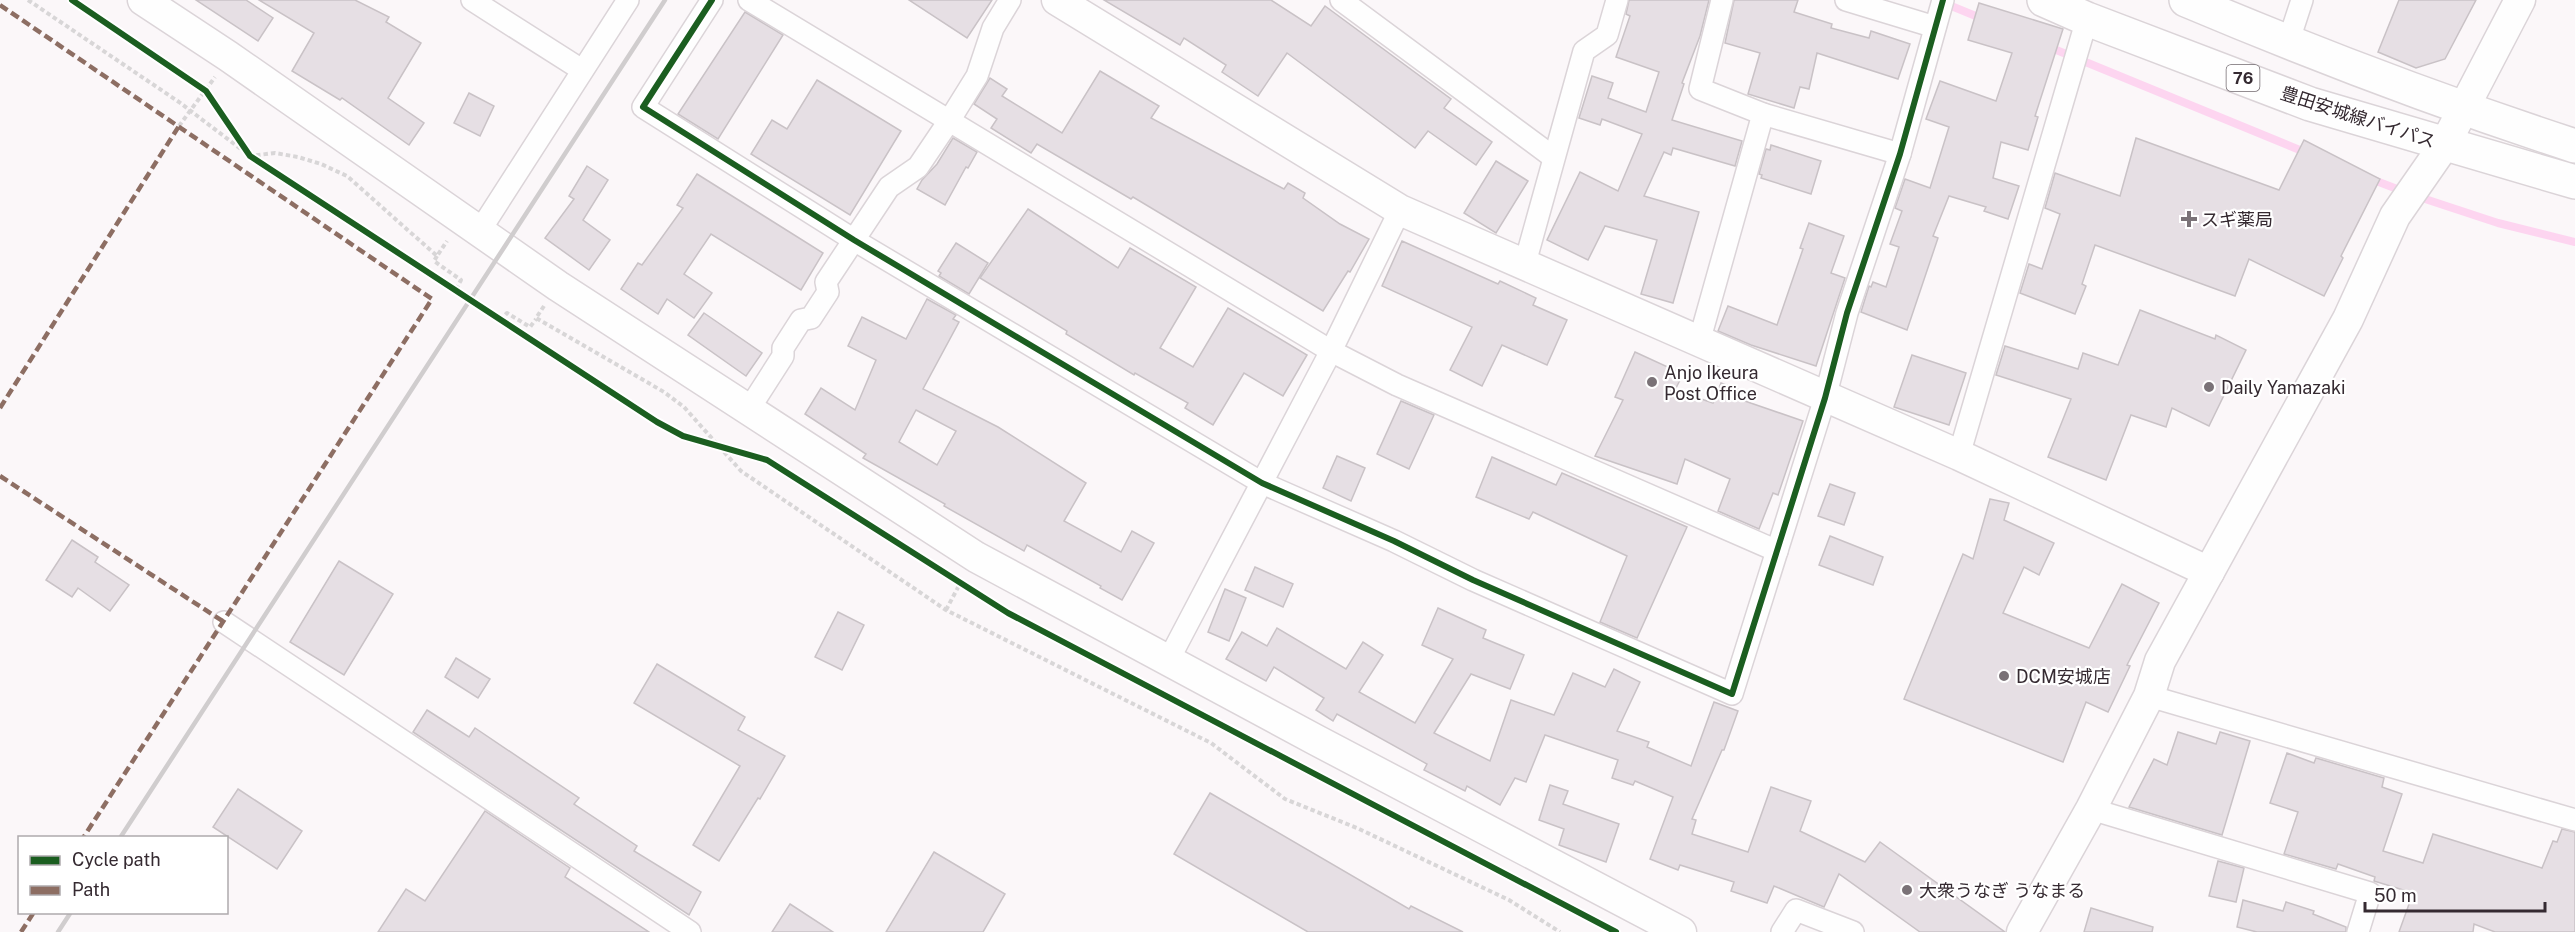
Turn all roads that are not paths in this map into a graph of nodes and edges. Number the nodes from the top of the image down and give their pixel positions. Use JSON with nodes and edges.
{"nodes":[{"id":1,"x":143,"y":0,"type":"edge"},
{"id":2,"x":471,"y":0,"type":"edge"},
{"id":3,"x":628,"y":0,"type":"edge"},
{"id":4,"x":712,"y":0,"type":"edge"},
{"id":5,"x":749,"y":0,"type":"edge"},
{"id":6,"x":1010,"y":0,"type":"edge"},
{"id":7,"x":1057,"y":0,"type":"edge"},
{"id":8,"x":1341,"y":0,"type":"edge"},
{"id":9,"x":1617,"y":0,"type":"edge"},
{"id":10,"x":1722,"y":0,"type":"edge"},
{"id":11,"x":1846,"y":0,"type":"edge"},
{"id":12,"x":1942,"y":0,"type":"edge"},
{"id":13,"x":2044,"y":0,"type":"edge"},
{"id":14,"x":2186,"y":0,"type":"edge"},
{"id":15,"x":2302,"y":0,"type":"edge"},
{"id":16,"x":2520,"y":0,"type":"edge"},
{"id":17,"x":2087,"y":19,"type":"junction"},
{"id":18,"x":1935,"y":27,"type":"junction"},
{"id":19,"x":2288,"y":43,"type":"junction"},
{"id":20,"x":582,"y":70,"type":"junction"},
{"id":21,"x":2463,"y":110,"type":"junction"},
{"id":22,"x":1763,"y":114,"type":"junction"},
{"id":23,"x":949,"y":121,"type":"junction"},
{"id":24,"x":2445,"y":144,"type":"junction"},
{"id":25,"x":2575,"y":146,"type":"edge"},
{"id":26,"x":1900,"y":154,"type":"junction"},
{"id":27,"x":1553,"y":157,"type":"junction"},
{"id":28,"x":2575,"y":182,"type":"edge"},
{"id":29,"x":1400,"y":210,"type":"junction"},
{"id":30,"x":470,"y":226,"type":"junction"},
{"id":31,"x":854,"y":240,"type":"junction"},
{"id":32,"x":1525,"y":263,"type":"junction"},
{"id":33,"x":1699,"y":342,"type":"junction"},
{"id":34,"x":1331,"y":351,"type":"junction"},
{"id":35,"x":1825,"y":398,"type":"junction"},
{"id":36,"x":749,"y":409,"type":"junction"},
{"id":37,"x":1959,"y":455,"type":"junction"},
{"id":38,"x":1262,"y":483,"type":"junction"},
{"id":39,"x":1777,"y":551,"type":"junction"},
{"id":40,"x":2209,"y":572,"type":"junction"},
{"id":41,"x":224,"y":622,"type":"dead end"},
{"id":42,"x":1168,"y":661,"type":"junction"},
{"id":43,"x":2150,"y":696,"type":"junction"},
{"id":44,"x":2091,"y":809,"type":"junction"},
{"id":45,"x":2575,"y":820,"type":"edge"},
{"id":46,"x":690,"y":932,"type":"edge"},
{"id":47,"x":1681,"y":932,"type":"edge"},
{"id":48,"x":1782,"y":932,"type":"edge"},
{"id":49,"x":1853,"y":932,"type":"edge"},
{"id":50,"x":2022,"y":932,"type":"edge"},
{"id":51,"x":2358,"y":932,"type":"edge"}],
"edges":[{"from":1,"to":30,"type":"street"},
{"from":2,"to":20,"type":"street"},
{"from":3,"to":20,"type":"street"},
{"from":4,"to":31,"type":"street"},
{"from":5,"to":23,"type":"street"},
{"from":6,"to":23,"type":"street"},
{"from":7,"to":29,"type":"street"},
{"from":8,"to":27,"type":"street"},
{"from":9,"to":27,"type":"street"},
{"from":10,"to":22,"type":"street"},
{"from":11,"to":18,"type":"street"},
{"from":12,"to":18,"type":"street"},
{"from":13,"to":17,"type":"main road","name":"豊田安城線バイパス","number":"76"},
{"from":14,"to":19,"type":"main road"},
{"from":15,"to":19,"type":"street"},
{"from":16,"to":21,"type":"street"},
{"from":17,"to":24,"type":"main road","name":"豊田安城線バイパス","number":"76"},
{"from":17,"to":37,"type":"street"},
{"from":18,"to":26,"type":"street"},
{"from":19,"to":21,"type":"main road"},
{"from":20,"to":30,"type":"street"},
{"from":21,"to":24,"type":"street"},
{"from":21,"to":25,"type":"main road"},
{"from":22,"to":26,"type":"street"},
{"from":22,"to":33,"type":"street"},
{"from":23,"to":31,"type":"street"},
{"from":23,"to":34,"type":"street"},
{"from":24,"to":28,"type":"main road","name":"豊田安城線バイパス","number":"76"},
{"from":24,"to":40,"type":"street"},
{"from":26,"to":35,"type":"street"},
{"from":27,"to":32,"type":"street"},
{"from":29,"to":32,"type":"street"},
{"from":29,"to":34,"type":"street"},
{"from":30,"to":36,"type":"street"},
{"from":31,"to":36,"type":"street"},
{"from":31,"to":38,"type":"street"},
{"from":32,"to":33,"type":"street"},
{"from":33,"to":35,"type":"street"},
{"from":34,"to":38,"type":"street"},
{"from":34,"to":39,"type":"street"},
{"from":35,"to":37,"type":"street"},
{"from":35,"to":39,"type":"street"},
{"from":36,"to":42,"type":"street"},
{"from":37,"to":40,"type":"street"},
{"from":38,"to":39,"type":"street"},
{"from":38,"to":42,"type":"street"},
{"from":40,"to":43,"type":"street"},
{"from":41,"to":46,"type":"street"},
{"from":42,"to":47,"type":"street"},
{"from":43,"to":44,"type":"street"},
{"from":43,"to":45,"type":"street"},
{"from":44,"to":50,"type":"street"},
{"from":44,"to":51,"type":"street"},
{"from":48,"to":49,"type":"street"}]}
